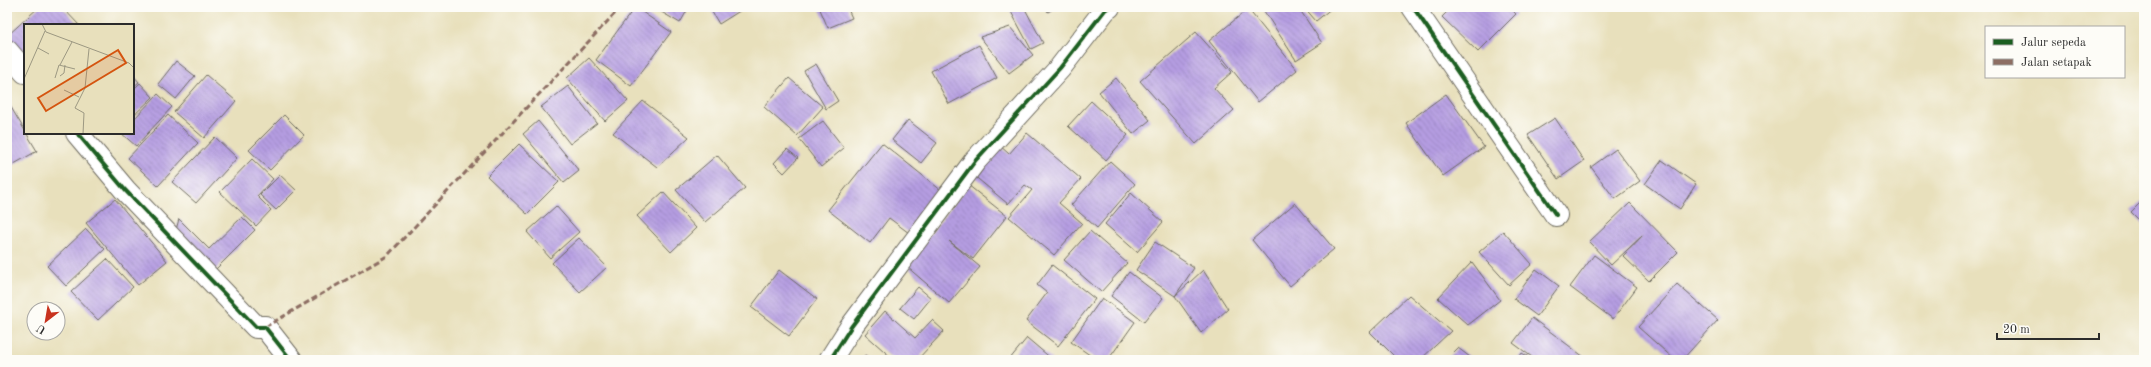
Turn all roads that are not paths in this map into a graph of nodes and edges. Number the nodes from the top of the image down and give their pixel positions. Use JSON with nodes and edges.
{"nodes":[{"id":1,"x":1109,"y":7,"type":"edge"},
{"id":2,"x":1413,"y":7,"type":"edge"},
{"id":3,"x":7,"y":51,"type":"edge"},
{"id":4,"x":24,"y":71,"type":"edge"},
{"id":5,"x":78,"y":134,"type":"edge"},
{"id":6,"x":1556,"y":215,"type":"dead end"},
{"id":7,"x":291,"y":360,"type":"edge"},
{"id":8,"x":830,"y":360,"type":"edge"}],
"edges":[{"from":1,"to":8,"type":"street"},
{"from":2,"to":6,"type":"street"},
{"from":3,"to":4,"type":"street"},
{"from":5,"to":7,"type":"street"}]}
